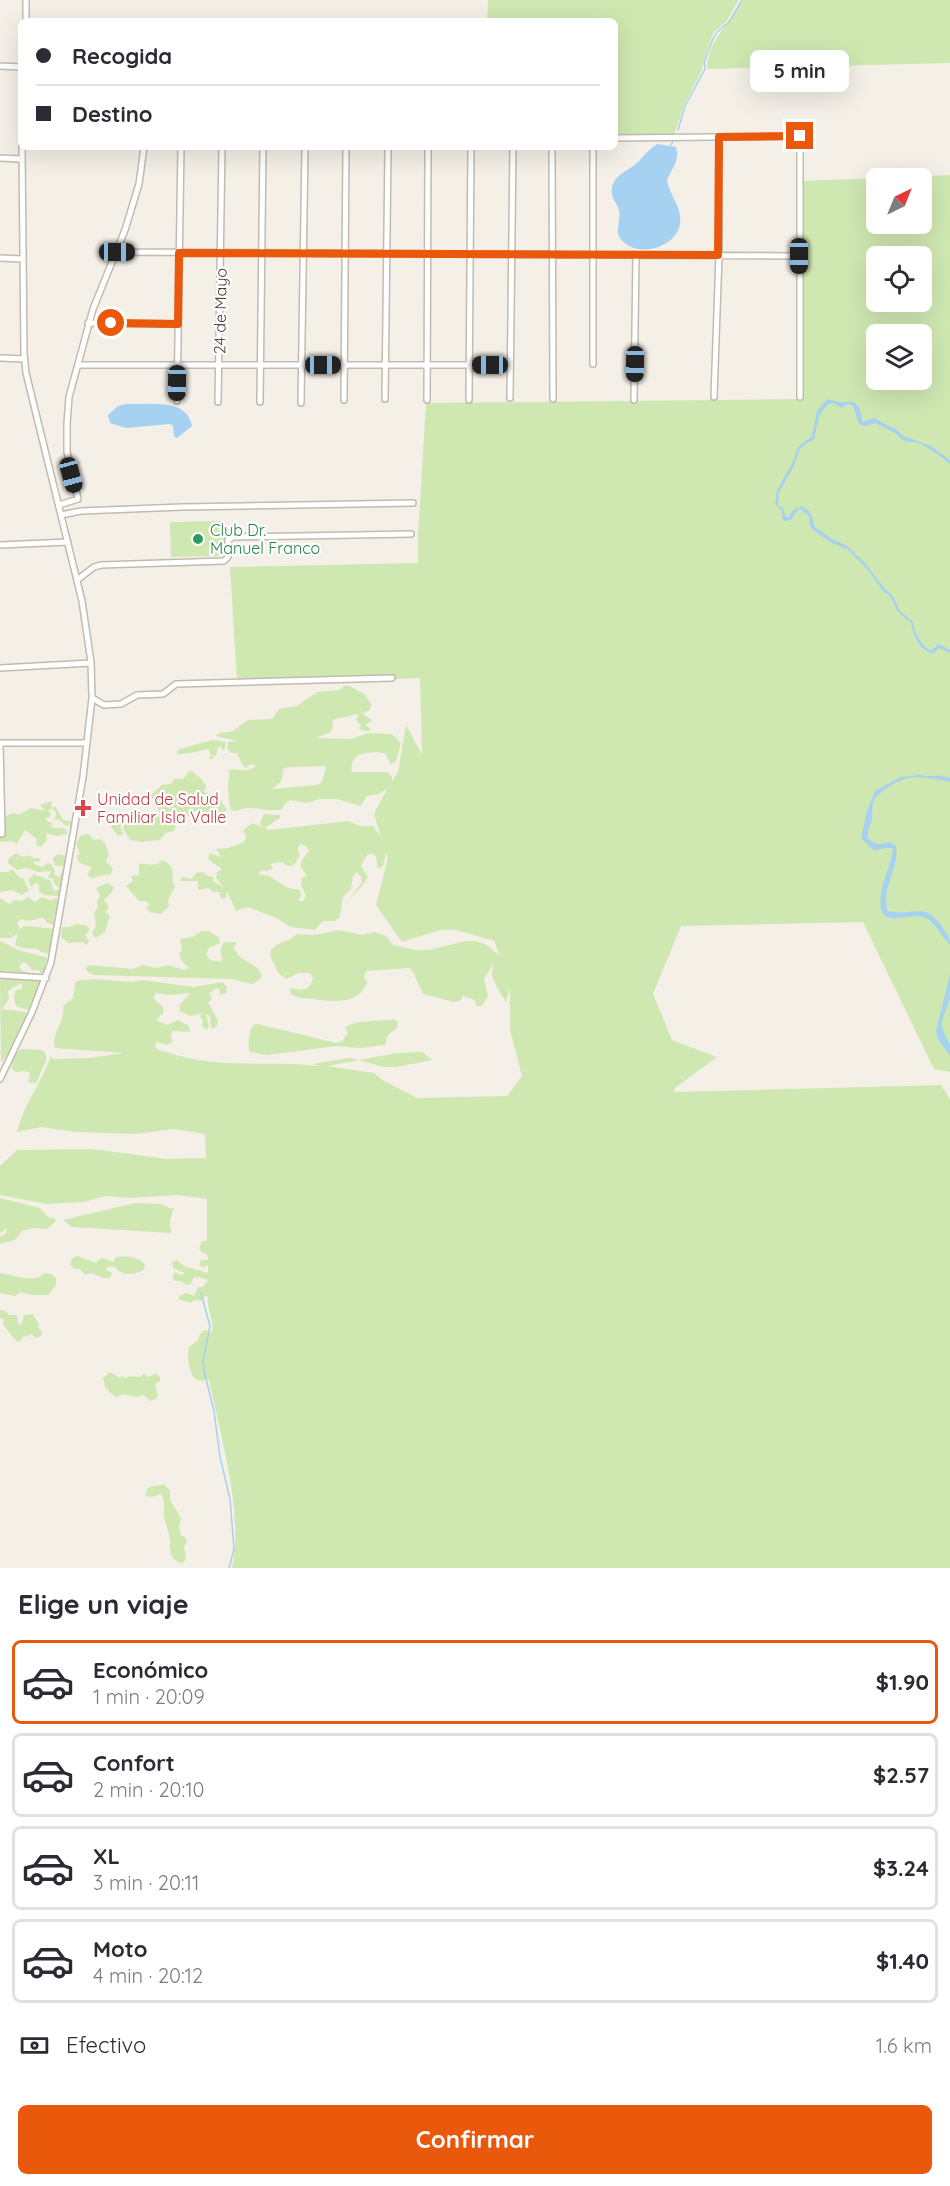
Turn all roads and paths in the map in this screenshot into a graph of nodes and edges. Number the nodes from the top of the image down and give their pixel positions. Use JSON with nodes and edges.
{"nodes":[{"id":1,"x":26,"y":0,"type":"edge"},
{"id":2,"x":26,"y":18,"type":"edge"},
{"id":3,"x":0,"y":66,"type":"edge"},
{"id":4,"x":18,"y":68,"type":"edge"},
{"id":5,"x":719,"y":137,"type":"junction"},
{"id":6,"x":618,"y":138,"type":"edge"},
{"id":7,"x":22,"y":150,"type":"edge"},
{"id":8,"x":144,"y":150,"type":"edge"},
{"id":9,"x":181,"y":150,"type":"edge"},
{"id":10,"x":222,"y":150,"type":"edge"},
{"id":11,"x":263,"y":150,"type":"edge"},
{"id":12,"x":305,"y":150,"type":"edge"},
{"id":13,"x":346,"y":150,"type":"edge"},
{"id":14,"x":388,"y":150,"type":"edge"},
{"id":15,"x":428,"y":150,"type":"edge"},
{"id":16,"x":471,"y":150,"type":"edge"},
{"id":17,"x":513,"y":150,"type":"edge"},
{"id":18,"x":552,"y":150,"type":"edge"},
{"id":19,"x":593,"y":150,"type":"edge"},
{"id":20,"x":0,"y":158,"type":"edge"},
{"id":21,"x":21,"y":159,"type":"junction"},
{"id":22,"x":117,"y":252,"type":"junction"},
{"id":23,"x":179,"y":253,"type":"junction"},
{"id":24,"x":220,"y":253,"type":"junction"},
{"id":25,"x":262,"y":253,"type":"junction"},
{"id":26,"x":303,"y":253,"type":"junction"},
{"id":27,"x":345,"y":253,"type":"junction"},
{"id":28,"x":387,"y":254,"type":"junction"},
{"id":29,"x":428,"y":254,"type":"junction"},
{"id":30,"x":470,"y":254,"type":"junction"},
{"id":31,"x":513,"y":254,"type":"junction"},
{"id":32,"x":552,"y":254,"type":"junction"},
{"id":33,"x":593,"y":255,"type":"junction"},
{"id":34,"x":636,"y":255,"type":"junction"},
{"id":35,"x":718,"y":255,"type":"junction"},
{"id":36,"x":799,"y":256,"type":"junction"},
{"id":37,"x":0,"y":258,"type":"edge"},
{"id":38,"x":22,"y":259,"type":"junction"},
{"id":39,"x":88,"y":323,"type":"junction"},
{"id":40,"x":178,"y":324,"type":"junction"},
{"id":41,"x":0,"y":358,"type":"edge"},
{"id":42,"x":24,"y":359,"type":"junction"},
{"id":43,"x":593,"y":364,"type":"dead end"},
{"id":44,"x":78,"y":365,"type":"junction"},
{"id":45,"x":177,"y":365,"type":"junction"},
{"id":46,"x":219,"y":365,"type":"junction"},
{"id":47,"x":261,"y":365,"type":"junction"},
{"id":48,"x":302,"y":365,"type":"junction"},
{"id":49,"x":344,"y":365,"type":"junction"},
{"id":50,"x":386,"y":365,"type":"junction"},
{"id":51,"x":428,"y":365,"type":"junction"},
{"id":52,"x":469,"y":365,"type":"junction"},
{"id":53,"x":510,"y":365,"type":"junction"},
{"id":54,"x":800,"y":397,"type":"dead end"},
{"id":55,"x":510,"y":398,"type":"dead end"},
{"id":56,"x":714,"y":398,"type":"dead end"},
{"id":57,"x":386,"y":399,"type":"dead end"},
{"id":58,"x":552,"y":399,"type":"dead end"},
{"id":59,"x":634,"y":399,"type":"dead end"},
{"id":60,"x":177,"y":400,"type":"dead end"},
{"id":61,"x":344,"y":400,"type":"dead end"},
{"id":62,"x":427,"y":400,"type":"dead end"},
{"id":63,"x":469,"y":400,"type":"dead end"},
{"id":64,"x":218,"y":402,"type":"dead end"},
{"id":65,"x":260,"y":402,"type":"dead end"},
{"id":66,"x":301,"y":403,"type":"dead end"},
{"id":67,"x":413,"y":503,"type":"dead end"},
{"id":68,"x":59,"y":505,"type":"junction"},
{"id":69,"x":61,"y":515,"type":"junction"},
{"id":70,"x":411,"y":534,"type":"dead end"},
{"id":71,"x":68,"y":542,"type":"junction"},
{"id":72,"x":0,"y":545,"type":"edge"},
{"id":73,"x":77,"y":580,"type":"junction"},
{"id":74,"x":91,"y":663,"type":"junction"},
{"id":75,"x":0,"y":668,"type":"edge"},
{"id":76,"x":392,"y":678,"type":"dead end"},
{"id":77,"x":92,"y":698,"type":"junction"},
{"id":78,"x":0,"y":743,"type":"edge"},
{"id":79,"x":87,"y":743,"type":"junction"},
{"id":80,"x":2,"y":834,"type":"dead end"},
{"id":81,"x":0,"y":975,"type":"edge"},
{"id":82,"x":46,"y":978,"type":"junction"},
{"id":83,"x":3,"y":1064,"type":"edge"},
{"id":84,"x":0,"y":1079,"type":"edge"}],
"edges":[{"from":1,"to":2,"type":"street"},
{"from":3,"to":4,"type":"street"},
{"from":5,"to":6,"type":"street"},
{"from":5,"to":35,"type":"street"},
{"from":5,"to":36,"type":"street"},
{"from":7,"to":21,"type":"street"},
{"from":8,"to":22,"type":"street"},
{"from":9,"to":23,"type":"street"},
{"from":10,"to":24,"type":"street","name":"24 de Mayo"},
{"from":11,"to":25,"type":"street"},
{"from":12,"to":26,"type":"street"},
{"from":13,"to":27,"type":"street"},
{"from":14,"to":28,"type":"street"},
{"from":15,"to":29,"type":"street"},
{"from":16,"to":30,"type":"street"},
{"from":17,"to":31,"type":"street"},
{"from":18,"to":32,"type":"street"},
{"from":19,"to":33,"type":"street"},
{"from":20,"to":21,"type":"street"},
{"from":21,"to":38,"type":"street"},
{"from":22,"to":23,"type":"street"},
{"from":22,"to":39,"type":"street"},
{"from":23,"to":24,"type":"street"},
{"from":23,"to":40,"type":"street"},
{"from":24,"to":25,"type":"street"},
{"from":24,"to":46,"type":"street","name":"24 de Mayo"},
{"from":25,"to":26,"type":"street"},
{"from":25,"to":47,"type":"street"},
{"from":26,"to":27,"type":"street"},
{"from":26,"to":48,"type":"street"},
{"from":27,"to":28,"type":"street"},
{"from":27,"to":49,"type":"street"},
{"from":28,"to":29,"type":"street"},
{"from":28,"to":50,"type":"street"},
{"from":29,"to":30,"type":"street"},
{"from":29,"to":51,"type":"street"},
{"from":30,"to":31,"type":"street"},
{"from":30,"to":52,"type":"street"},
{"from":31,"to":32,"type":"street"},
{"from":31,"to":53,"type":"street"},
{"from":32,"to":33,"type":"street"},
{"from":32,"to":58,"type":"street"},
{"from":33,"to":34,"type":"street"},
{"from":33,"to":43,"type":"street"},
{"from":34,"to":35,"type":"street"},
{"from":34,"to":59,"type":"street"},
{"from":35,"to":36,"type":"street"},
{"from":35,"to":56,"type":"street"},
{"from":36,"to":54,"type":"street"},
{"from":37,"to":38,"type":"street"},
{"from":38,"to":42,"type":"street"},
{"from":39,"to":40,"type":"street"},
{"from":39,"to":44,"type":"street"},
{"from":40,"to":45,"type":"street"},
{"from":41,"to":42,"type":"street"},
{"from":42,"to":68,"type":"street"},
{"from":44,"to":45,"type":"street"},
{"from":44,"to":68,"type":"street"},
{"from":45,"to":46,"type":"street"},
{"from":45,"to":60,"type":"street"},
{"from":46,"to":47,"type":"street"},
{"from":46,"to":64,"type":"street","name":"24 de Mayo"},
{"from":47,"to":48,"type":"street"},
{"from":47,"to":65,"type":"street"},
{"from":48,"to":49,"type":"street"},
{"from":48,"to":66,"type":"street"},
{"from":49,"to":50,"type":"street"},
{"from":49,"to":61,"type":"street"},
{"from":50,"to":51,"type":"street"},
{"from":50,"to":57,"type":"street"},
{"from":51,"to":52,"type":"street"},
{"from":51,"to":62,"type":"street"},
{"from":52,"to":53,"type":"street"},
{"from":52,"to":63,"type":"street"},
{"from":53,"to":55,"type":"street"},
{"from":67,"to":69,"type":"street"},
{"from":68,"to":69,"type":"street"},
{"from":69,"to":71,"type":"street"},
{"from":70,"to":73,"type":"street"},
{"from":71,"to":72,"type":"street"},
{"from":71,"to":73,"type":"street"},
{"from":73,"to":74,"type":"street"},
{"from":74,"to":75,"type":"street"},
{"from":74,"to":77,"type":"street"},
{"from":76,"to":77,"type":"street"},
{"from":77,"to":79,"type":"street"},
{"from":78,"to":79,"type":"street"},
{"from":78,"to":80,"type":"street"},
{"from":79,"to":82,"type":"street"},
{"from":81,"to":82,"type":"street"},
{"from":82,"to":83,"type":"street"},
{"from":83,"to":84,"type":"street"}]}
